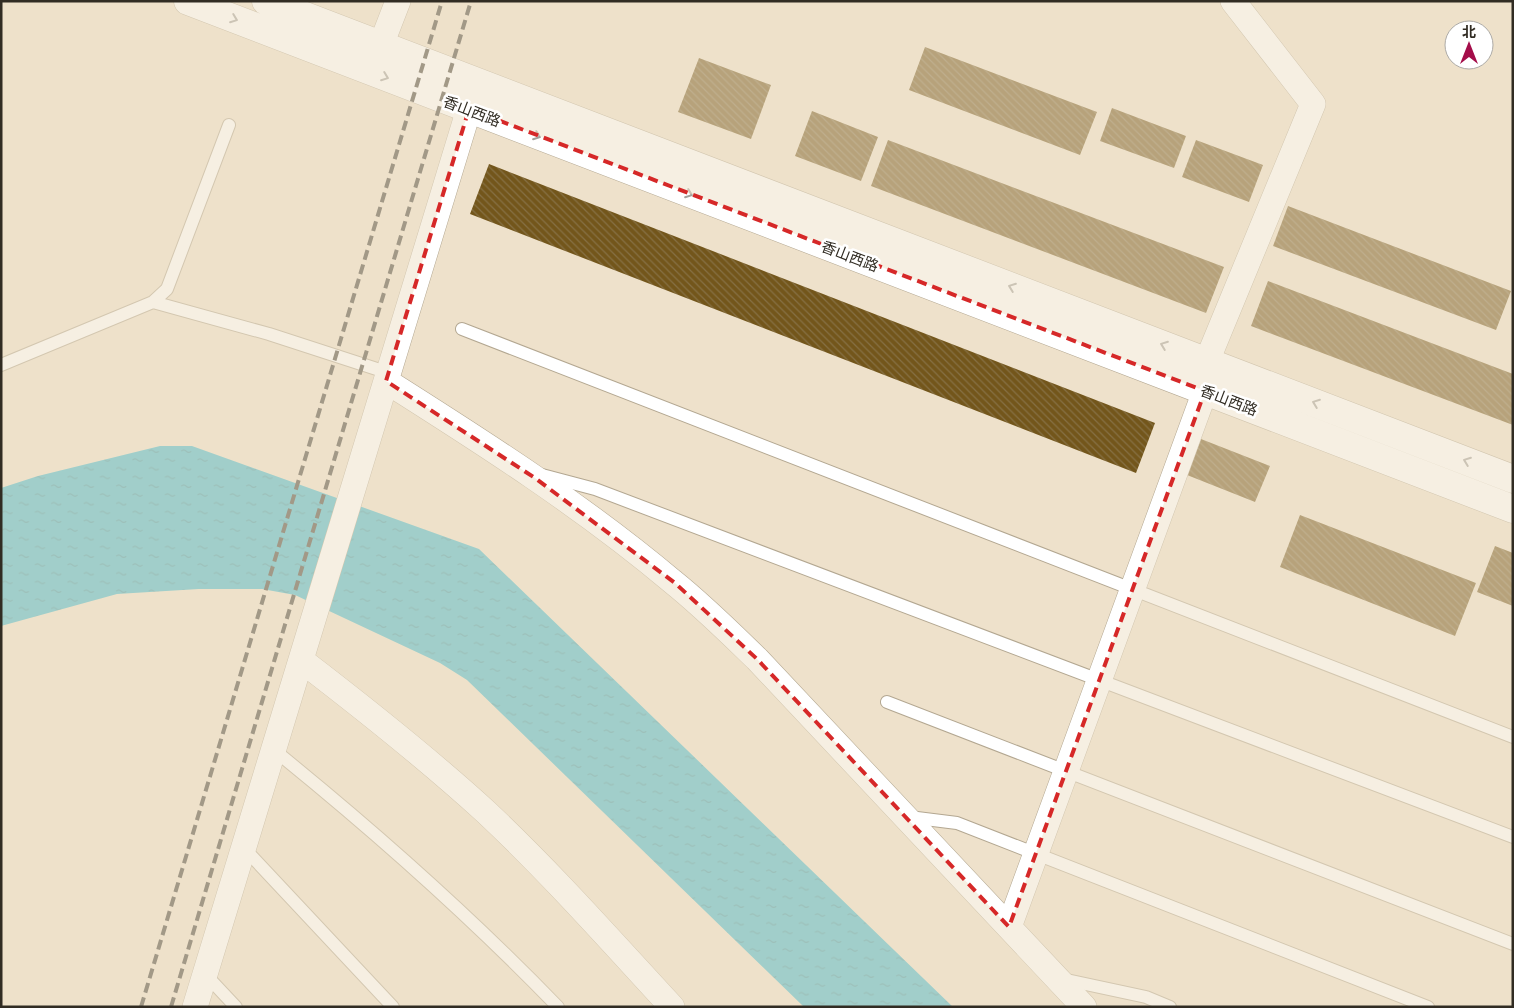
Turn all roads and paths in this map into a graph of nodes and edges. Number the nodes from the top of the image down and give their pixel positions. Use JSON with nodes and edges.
{"nodes":[{"id":1,"x":188,"y":1,"type":"edge"},
{"id":2,"x":398,"y":1,"type":"edge"},
{"id":3,"x":1234,"y":1,"type":"edge"},
{"id":4,"x":270,"y":2,"type":"edge"},
{"id":5,"x":381,"y":45,"type":"junction"},
{"id":6,"x":469,"y":110,"type":"junction"},
{"id":7,"x":229,"y":125,"type":"dead end"},
{"id":8,"x":153,"y":302,"type":"junction"},
{"id":9,"x":462,"y":329,"type":"dead end"},
{"id":10,"x":1207,"y":362,"type":"junction"},
{"id":11,"x":1,"y":365,"type":"edge"},
{"id":12,"x":387,"y":377,"type":"junction"},
{"id":13,"x":1205,"y":391,"type":"junction"},
{"id":14,"x":522,"y":470,"type":"junction"},
{"id":15,"x":1513,"y":479,"type":"edge"},
{"id":16,"x":1513,"y":509,"type":"edge"},
{"id":17,"x":1132,"y":590,"type":"junction"},
{"id":18,"x":304,"y":652,"type":"junction"},
{"id":19,"x":1099,"y":680,"type":"junction"},
{"id":20,"x":887,"y":702,"type":"dead end"},
{"id":21,"x":1513,"y":737,"type":"edge"},
{"id":22,"x":274,"y":750,"type":"junction"},
{"id":23,"x":1066,"y":771,"type":"junction"},
{"id":24,"x":904,"y":817,"type":"junction"},
{"id":25,"x":1513,"y":837,"type":"edge"},
{"id":26,"x":244,"y":848,"type":"junction"},
{"id":27,"x":1035,"y":854,"type":"junction"},
{"id":28,"x":1009,"y":927,"type":"junction"},
{"id":29,"x":1513,"y":944,"type":"edge"},
{"id":30,"x":205,"y":974,"type":"junction"},
{"id":31,"x":1057,"y":978,"type":"junction"},
{"id":32,"x":195,"y":1007,"type":"edge"},
{"id":33,"x":236,"y":1007,"type":"edge"},
{"id":34,"x":392,"y":1007,"type":"edge"},
{"id":35,"x":558,"y":1007,"type":"edge"},
{"id":36,"x":672,"y":1007,"type":"edge"},
{"id":37,"x":1084,"y":1007,"type":"edge"},
{"id":38,"x":1170,"y":1007,"type":"edge"},
{"id":39,"x":1428,"y":1007,"type":"edge"}],
"edges":[{"from":1,"to":6,"type":"main road","name":"香山西路","one_way":true},
{"from":2,"to":5,"type":"street"},
{"from":3,"to":10,"type":"street"},
{"from":4,"to":5,"type":"main road","name":"香山西路"},
{"from":10,"to":5,"type":"main road","name":"香山西路","one_way":true},
{"from":6,"to":12,"type":"street"},
{"from":6,"to":13,"type":"main road","name":"香山西路","one_way":true},
{"from":7,"to":8,"type":"lane"},
{"from":8,"to":11,"type":"lane"},
{"from":8,"to":12,"type":"lane"},
{"from":9,"to":17,"type":"lane"},
{"from":15,"to":10,"type":"main road","name":"香山西路","one_way":true},
{"from":12,"to":14,"type":"street"},
{"from":12,"to":18,"type":"street"},
{"from":13,"to":16,"type":"main road","name":"香山西路"},
{"from":13,"to":17,"type":"street"},
{"from":14,"to":19,"type":"lane"},
{"from":14,"to":24,"type":"street"},
{"from":17,"to":19,"type":"street"},
{"from":17,"to":21,"type":"lane"},
{"from":18,"to":22,"type":"street"},
{"from":18,"to":36,"type":"street"},
{"from":19,"to":23,"type":"street"},
{"from":19,"to":25,"type":"lane"},
{"from":20,"to":23,"type":"lane"},
{"from":22,"to":26,"type":"street"},
{"from":22,"to":35,"type":"lane"},
{"from":23,"to":27,"type":"street"},
{"from":23,"to":29,"type":"lane"},
{"from":24,"to":27,"type":"lane"},
{"from":24,"to":28,"type":"street"},
{"from":26,"to":30,"type":"street"},
{"from":26,"to":34,"type":"lane"},
{"from":27,"to":28,"type":"street"},
{"from":27,"to":39,"type":"lane"},
{"from":28,"to":31,"type":"street"},
{"from":30,"to":32,"type":"street"},
{"from":30,"to":33,"type":"lane"},
{"from":31,"to":37,"type":"street"},
{"from":31,"to":38,"type":"lane"}]}
